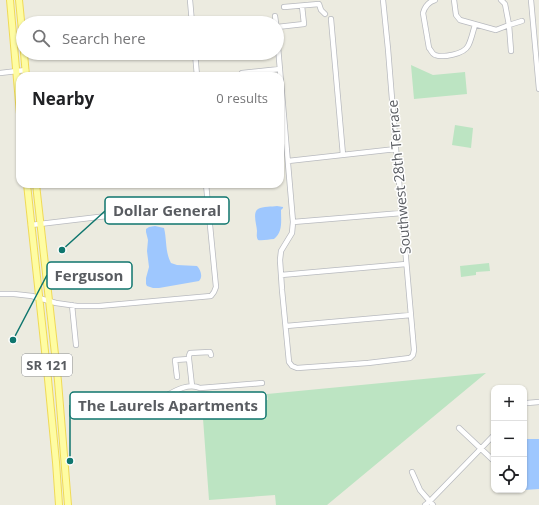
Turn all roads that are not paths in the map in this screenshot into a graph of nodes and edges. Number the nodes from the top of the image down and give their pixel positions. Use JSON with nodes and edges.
{"nodes":[{"id":1,"x":10,"y":0,"type":"edge"},
{"id":2,"x":19,"y":0,"type":"edge"},
{"id":3,"x":190,"y":0,"type":"edge"},
{"id":4,"x":384,"y":0,"type":"edge"},
{"id":5,"x":435,"y":0,"type":"edge"},
{"id":6,"x":454,"y":0,"type":"edge"},
{"id":7,"x":501,"y":0,"type":"edge"},
{"id":8,"x":531,"y":0,"type":"edge"},
{"id":9,"x":302,"y":6,"type":"junction"},
{"id":10,"x":284,"y":7,"type":"dead end"},
{"id":11,"x":324,"y":14,"type":"dead end"},
{"id":12,"x":21,"y":16,"type":"edge"},
{"id":13,"x":191,"y":16,"type":"edge"},
{"id":14,"x":331,"y":19,"type":"dead end"},
{"id":15,"x":522,"y":21,"type":"dead end"},
{"id":16,"x":475,"y":25,"type":"junction"},
{"id":17,"x":509,"y":25,"type":"junction"},
{"id":18,"x":284,"y":26,"type":"edge"},
{"id":19,"x":511,"y":51,"type":"dead end"},
{"id":20,"x":25,"y":60,"type":"edge"},
{"id":21,"x":196,"y":60,"type":"edge"},
{"id":22,"x":279,"y":60,"type":"edge"},
{"id":23,"x":280,"y":69,"type":"junction"},
{"id":24,"x":16,"y":71,"type":"junction"},
{"id":25,"x":0,"y":72,"type":"edge"},
{"id":26,"x":21,"y":72,"type":"edge"},
{"id":27,"x":26,"y":72,"type":"edge"},
{"id":28,"x":197,"y":72,"type":"edge"},
{"id":29,"x":252,"y":72,"type":"edge"},
{"id":30,"x":280,"y":72,"type":"edge"},
{"id":31,"x":539,"y":89,"type":"edge"},
{"id":32,"x":284,"y":134,"type":"edge"},
{"id":33,"x":396,"y":149,"type":"junction"},
{"id":34,"x":343,"y":155,"type":"junction"},
{"id":35,"x":288,"y":160,"type":"junction"},
{"id":36,"x":27,"y":188,"type":"edge"},
{"id":37,"x":36,"y":188,"type":"edge"},
{"id":38,"x":206,"y":188,"type":"edge"},
{"id":39,"x":208,"y":204,"type":"junction"},
{"id":40,"x":402,"y":213,"type":"junction"},
{"id":41,"x":293,"y":222,"type":"junction"},
{"id":42,"x":40,"y":224,"type":"junction"},
{"id":43,"x":31,"y":225,"type":"junction"},
{"id":44,"x":406,"y":264,"type":"junction"},
{"id":45,"x":281,"y":275,"type":"junction"},
{"id":46,"x":0,"y":294,"type":"edge"},
{"id":47,"x":39,"y":298,"type":"junction"},
{"id":48,"x":49,"y":301,"type":"junction"},
{"id":49,"x":72,"y":305,"type":"junction"},
{"id":50,"x":411,"y":315,"type":"junction"},
{"id":51,"x":286,"y":326,"type":"junction"},
{"id":52,"x":76,"y":345,"type":"dead end"},
{"id":53,"x":211,"y":355,"type":"dead end"},
{"id":54,"x":189,"y":359,"type":"junction"},
{"id":55,"x":177,"y":377,"type":"dead end"},
{"id":56,"x":262,"y":383,"type":"dead end"},
{"id":57,"x":192,"y":386,"type":"junction"},
{"id":58,"x":162,"y":398,"type":"dead end"},
{"id":59,"x":539,"y":402,"type":"edge"},
{"id":60,"x":527,"y":403,"type":"edge"},
{"id":61,"x":459,"y":428,"type":"dead end"},
{"id":62,"x":491,"y":437,"type":"edge"},
{"id":63,"x":480,"y":448,"type":"junction"},
{"id":64,"x":491,"y":458,"type":"edge"},
{"id":65,"x":412,"y":472,"type":"dead end"},
{"id":66,"x":432,"y":503,"type":"edge"},
{"id":67,"x":59,"y":505,"type":"edge"},
{"id":68,"x":68,"y":505,"type":"edge"},
{"id":69,"x":425,"y":505,"type":"edge"}],
"edges":[{"from":1,"to":24,"type":"main road"},
{"from":2,"to":12,"type":"main road"},
{"from":3,"to":13,"type":"street"},
{"from":4,"to":33,"type":"street","name":"Southwest 28th Terrace"},
{"from":5,"to":16,"type":"street"},
{"from":6,"to":16,"type":"street"},
{"from":7,"to":17,"type":"street"},
{"from":8,"to":31,"type":"street"},
{"from":9,"to":10,"type":"street"},
{"from":9,"to":11,"type":"street"},
{"from":9,"to":18,"type":"street"},
{"from":14,"to":34,"type":"street"},
{"from":15,"to":17,"type":"street"},
{"from":16,"to":17,"type":"street"},
{"from":17,"to":19,"type":"street"},
{"from":20,"to":27,"type":"main road"},
{"from":21,"to":28,"type":"street"},
{"from":22,"to":23,"type":"street"},
{"from":23,"to":29,"type":"street"},
{"from":23,"to":30,"type":"street"},
{"from":24,"to":25,"type":"street"},
{"from":24,"to":26,"type":"street"},
{"from":32,"to":35,"type":"street"},
{"from":33,"to":34,"type":"street"},
{"from":33,"to":40,"type":"street","name":"Southwest 28th Terrace"},
{"from":34,"to":35,"type":"street"},
{"from":35,"to":41,"type":"street"},
{"from":36,"to":43,"type":"main road","number":"SR 121"},
{"from":37,"to":42,"type":"main road","number":"SR 121"},
{"from":38,"to":39,"type":"street"},
{"from":39,"to":42,"type":"street"},
{"from":39,"to":49,"type":"street"},
{"from":40,"to":41,"type":"street"},
{"from":40,"to":44,"type":"street","name":"Southwest 28th Terrace"},
{"from":41,"to":45,"type":"street"},
{"from":42,"to":43,"type":"street"},
{"from":42,"to":48,"type":"main road","number":"SR 121"},
{"from":43,"to":47,"type":"main road","number":"SR 121"},
{"from":44,"to":45,"type":"street"},
{"from":44,"to":50,"type":"street","name":"Southwest 28th Terrace"},
{"from":45,"to":51,"type":"street"},
{"from":46,"to":47,"type":"street"},
{"from":47,"to":48,"type":"street"},
{"from":47,"to":67,"type":"main road","number":"SR 121"},
{"from":48,"to":49,"type":"street"},
{"from":48,"to":68,"type":"main road","number":"SR 121"},
{"from":49,"to":52,"type":"street"},
{"from":50,"to":51,"type":"street"},
{"from":50,"to":51,"type":"street","name":"Southwest 28th Terrace"},
{"from":53,"to":54,"type":"street"},
{"from":54,"to":55,"type":"street"},
{"from":54,"to":57,"type":"street"},
{"from":56,"to":57,"type":"street"},
{"from":57,"to":58,"type":"street"},
{"from":59,"to":60,"type":"street"},
{"from":61,"to":63,"type":"street"},
{"from":62,"to":63,"type":"street"},
{"from":63,"to":64,"type":"street"},
{"from":63,"to":66,"type":"street"},
{"from":65,"to":66,"type":"street"},
{"from":66,"to":69,"type":"street"}]}
